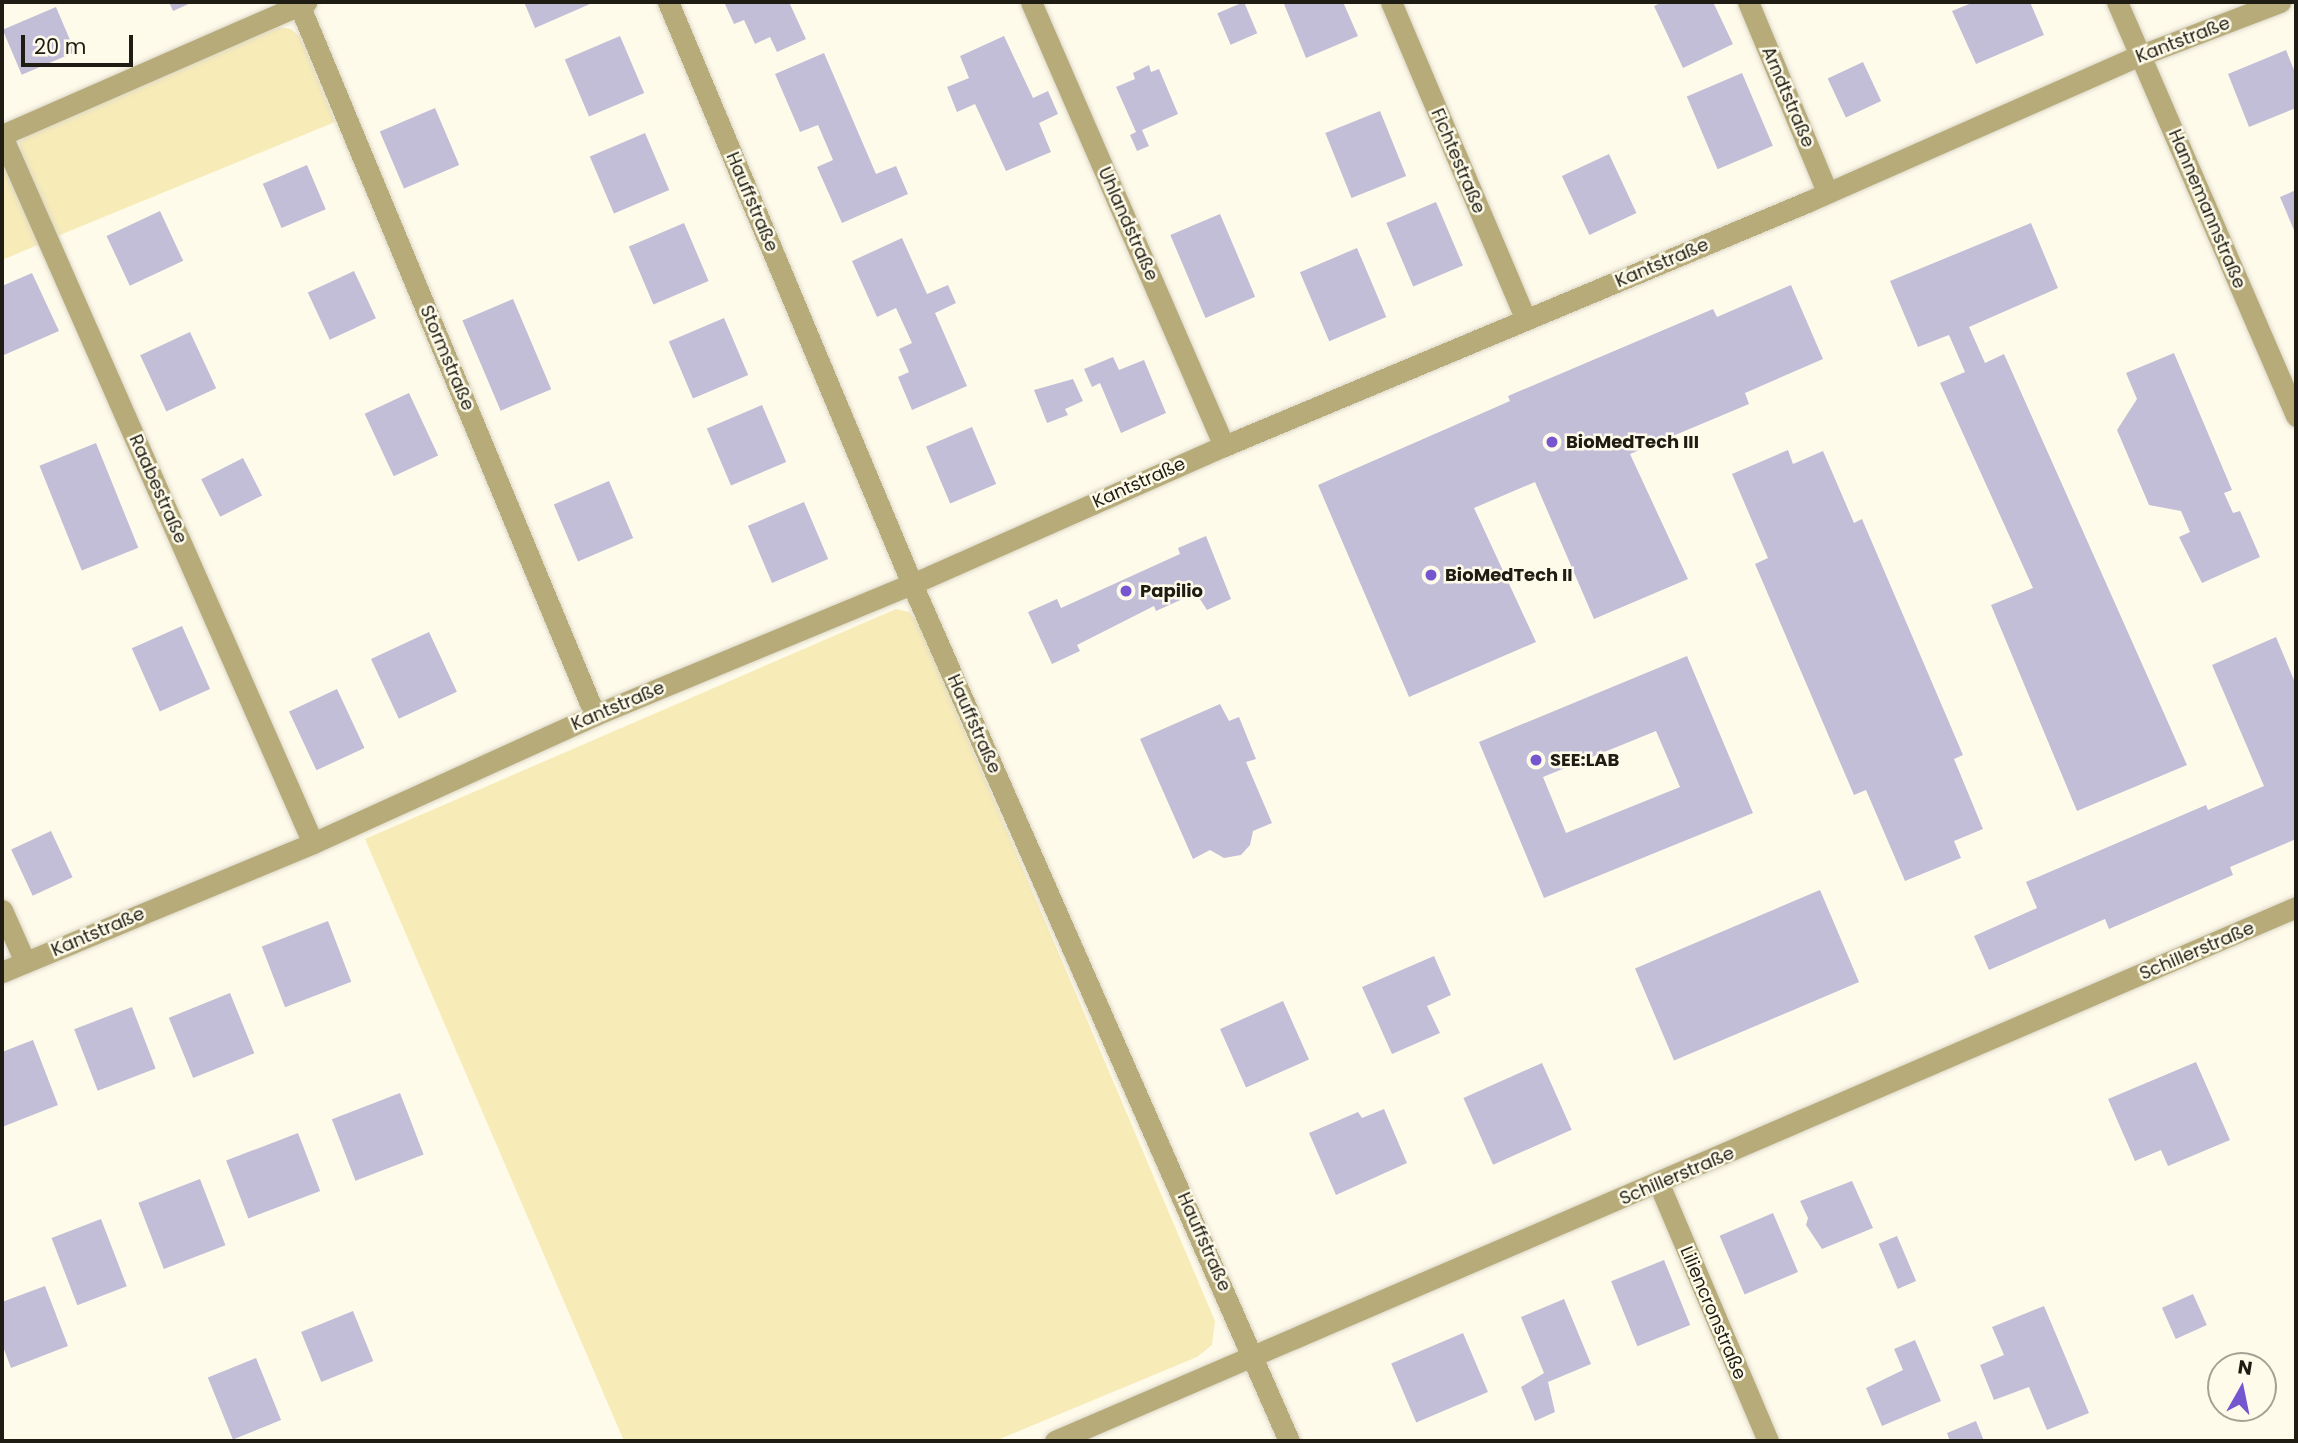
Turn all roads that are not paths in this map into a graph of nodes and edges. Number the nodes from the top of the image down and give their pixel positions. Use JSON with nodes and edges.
{"nodes":[{"id":1,"x":668,"y":2,"type":"edge"},
{"id":2,"x":1031,"y":2,"type":"edge"},
{"id":3,"x":1391,"y":2,"type":"edge"},
{"id":4,"x":1748,"y":2,"type":"edge"},
{"id":5,"x":2118,"y":2,"type":"edge"},
{"id":6,"x":2280,"y":2,"type":"edge"},
{"id":7,"x":301,"y":3,"type":"edge"},
{"id":8,"x":2141,"y":55,"type":"junction"},
{"id":9,"x":2,"y":136,"type":"edge"},
{"id":10,"x":1827,"y":192,"type":"junction"},
{"id":11,"x":1526,"y":320,"type":"junction"},
{"id":12,"x":2296,"y":416,"type":"edge"},
{"id":13,"x":1224,"y":446,"type":"junction"},
{"id":14,"x":912,"y":584,"type":"junction"},
{"id":15,"x":595,"y":715,"type":"junction"},
{"id":16,"x":313,"y":843,"type":"junction"},
{"id":17,"x":2296,"y":907,"type":"edge"},
{"id":18,"x":2,"y":911,"type":"edge"},
{"id":19,"x":25,"y":962,"type":"junction"},
{"id":20,"x":2,"y":972,"type":"edge"},
{"id":21,"x":1659,"y":1184,"type":"junction"},
{"id":22,"x":1255,"y":1358,"type":"junction"},
{"id":23,"x":1055,"y":1441,"type":"edge"},
{"id":24,"x":1289,"y":1441,"type":"edge"},
{"id":25,"x":1768,"y":1441,"type":"edge"}],
"edges":[{"from":1,"to":14,"type":"street","name":"Hauffstraße"},
{"from":2,"to":13,"type":"street","name":"Uhlandstraße"},
{"from":3,"to":11,"type":"street","name":"Fichtestraße"},
{"from":4,"to":10,"type":"street","name":"Arndtstraße"},
{"from":5,"to":8,"type":"street","name":"Hannemannstraße"},
{"from":6,"to":8,"type":"street","name":"Kantstraße"},
{"from":7,"to":9,"type":"street"},
{"from":7,"to":15,"type":"street","name":"Stormstraße"},
{"from":8,"to":10,"type":"street","name":"Kantstraße"},
{"from":8,"to":12,"type":"street","name":"Hannemannstraße"},
{"from":9,"to":16,"type":"street","name":"Raabestraße"},
{"from":10,"to":11,"type":"street","name":"Kantstraße"},
{"from":11,"to":13,"type":"street","name":"Kantstraße"},
{"from":13,"to":14,"type":"street","name":"Kantstraße"},
{"from":14,"to":15,"type":"street","name":"Kantstraße"},
{"from":14,"to":22,"type":"street","name":"Hauffstraße"},
{"from":15,"to":16,"type":"street","name":"Kantstraße"},
{"from":16,"to":19,"type":"street","name":"Kantstraße"},
{"from":17,"to":21,"type":"street","name":"Schillerstraße"},
{"from":18,"to":19,"type":"street"},
{"from":19,"to":20,"type":"street","name":"Kantstraße"},
{"from":21,"to":22,"type":"street","name":"Schillerstraße"},
{"from":21,"to":25,"type":"street","name":"Liliencronstraße"},
{"from":22,"to":23,"type":"street","name":"Schillerstraße"},
{"from":22,"to":24,"type":"street","name":"Hauffstraße"}]}
